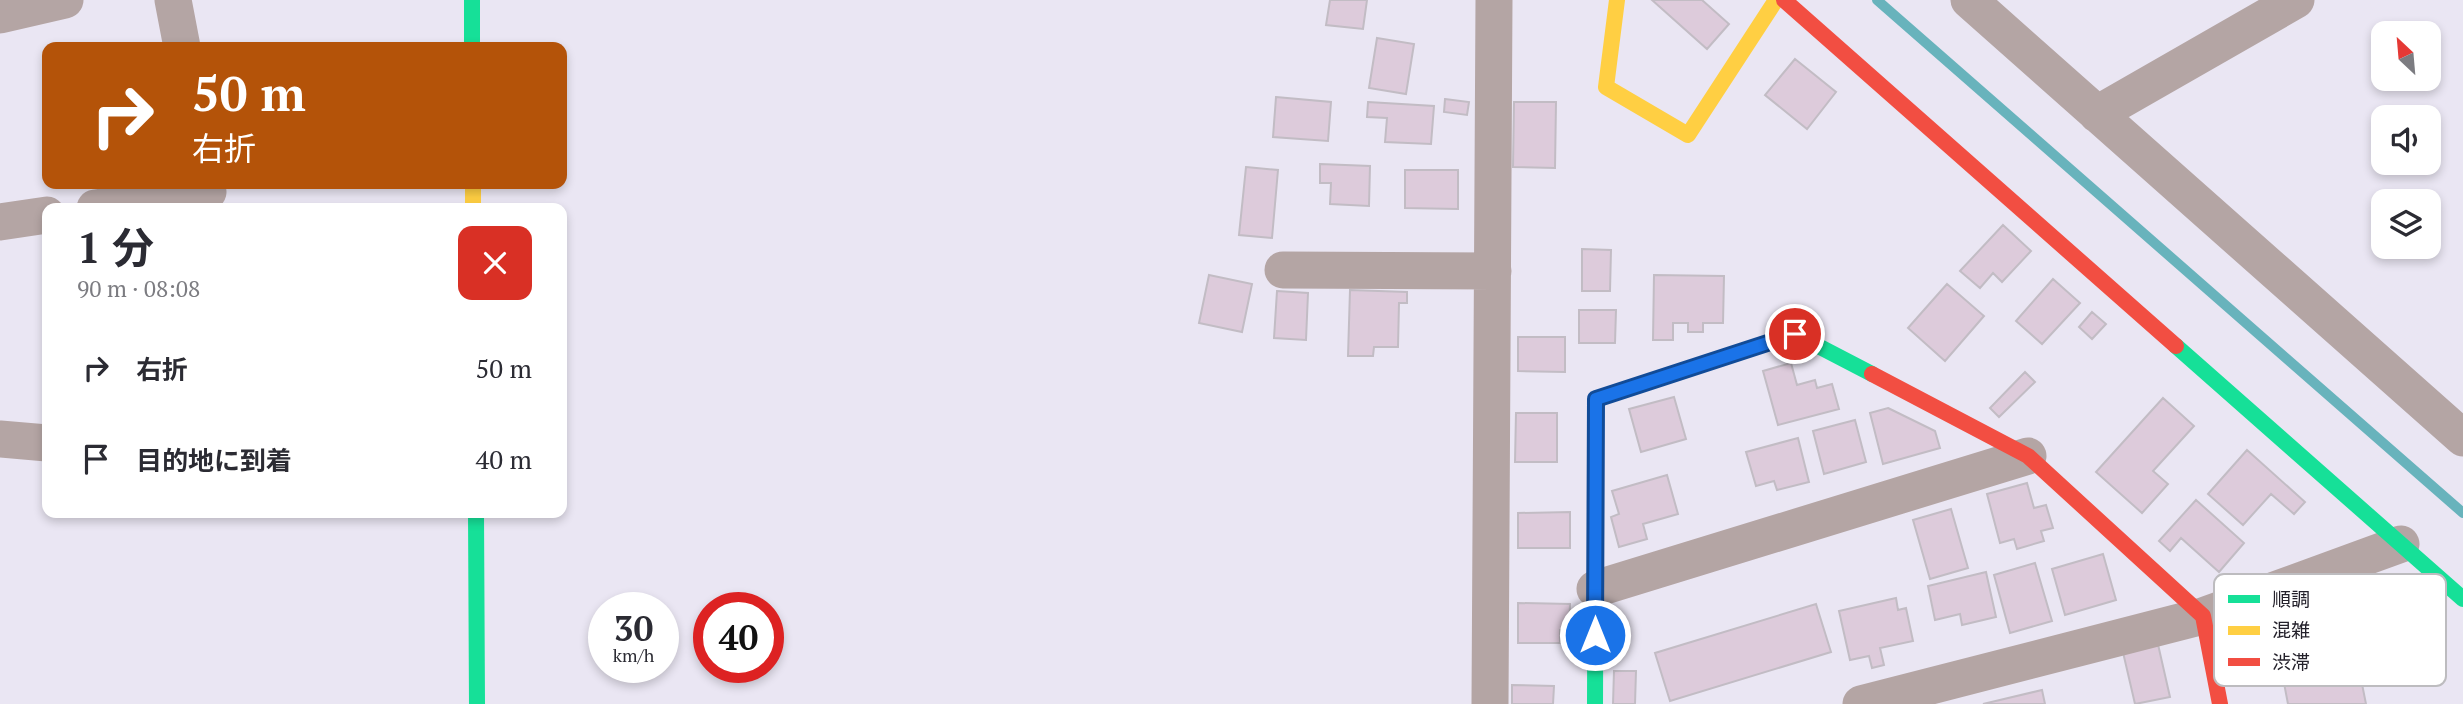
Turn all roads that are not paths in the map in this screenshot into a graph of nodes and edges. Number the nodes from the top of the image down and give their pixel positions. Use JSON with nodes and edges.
{"nodes":[{"id":1,"x":65,"y":0,"type":"edge"},
{"id":2,"x":173,"y":0,"type":"edge"},
{"id":3,"x":471,"y":0,"type":"edge"},
{"id":4,"x":1494,"y":0,"type":"edge"},
{"id":5,"x":1617,"y":0,"type":"edge"},
{"id":6,"x":1776,"y":0,"type":"edge"},
{"id":7,"x":1784,"y":0,"type":"edge"},
{"id":8,"x":1969,"y":0,"type":"edge"},
{"id":9,"x":2296,"y":0,"type":"edge"},
{"id":10,"x":0,"y":15,"type":"edge"},
{"id":11,"x":181,"y":42,"type":"edge"},
{"id":12,"x":472,"y":42,"type":"edge"},
{"id":13,"x":2097,"y":114,"type":"junction"},
{"id":14,"x":208,"y":195,"type":"edge"},
{"id":15,"x":138,"y":203,"type":"edge"},
{"id":16,"x":42,"y":216,"type":"edge"},
{"id":17,"x":0,"y":222,"type":"edge"},
{"id":18,"x":1283,"y":270,"type":"dead end"},
{"id":19,"x":1493,"y":271,"type":"junction"},
{"id":20,"x":2463,"y":438,"type":"edge"},
{"id":21,"x":0,"y":439,"type":"edge"},
{"id":22,"x":42,"y":443,"type":"edge"},
{"id":23,"x":2028,"y":456,"type":"junction"},
{"id":24,"x":476,"y":518,"type":"edge"},
{"id":25,"x":2401,"y":544,"type":"junction"},
{"id":26,"x":2318,"y":574,"type":"edge"},
{"id":27,"x":2435,"y":574,"type":"edge"},
{"id":28,"x":2446,"y":584,"type":"edge"},
{"id":29,"x":1595,"y":589,"type":"junction"},
{"id":30,"x":2463,"y":599,"type":"edge"},
{"id":31,"x":2214,"y":612,"type":"edge"},
{"id":32,"x":2203,"y":616,"type":"junction"},
{"id":33,"x":2214,"y":673,"type":"edge"},
{"id":34,"x":2217,"y":686,"type":"edge"},
{"id":35,"x":477,"y":704,"type":"edge"},
{"id":36,"x":1490,"y":704,"type":"edge"},
{"id":37,"x":1595,"y":704,"type":"edge"},
{"id":38,"x":1861,"y":704,"type":"edge"},
{"id":39,"x":2220,"y":704,"type":"edge"}],
"edges":[{"from":1,"to":10,"type":"street"},
{"from":2,"to":11,"type":"street"},
{"from":3,"to":12,"type":"street"},
{"from":4,"to":19,"type":"street"},
{"from":5,"to":6,"type":"street"},
{"from":7,"to":25,"type":"street"},
{"from":8,"to":13,"type":"street"},
{"from":9,"to":13,"type":"street"},
{"from":13,"to":20,"type":"street"},
{"from":14,"to":15,"type":"street"},
{"from":16,"to":17,"type":"street"},
{"from":18,"to":19,"type":"street"},
{"from":19,"to":36,"type":"street"},
{"from":21,"to":22,"type":"street"},
{"from":23,"to":29,"type":"street"},
{"from":23,"to":29,"type":"street"},
{"from":23,"to":32,"type":"street"},
{"from":24,"to":35,"type":"street"},
{"from":25,"to":26,"type":"street"},
{"from":25,"to":27,"type":"street"},
{"from":28,"to":30,"type":"street"},
{"from":29,"to":37,"type":"street"},
{"from":31,"to":32,"type":"street"},
{"from":32,"to":33,"type":"street"},
{"from":32,"to":38,"type":"street"},
{"from":34,"to":39,"type":"street"}]}
